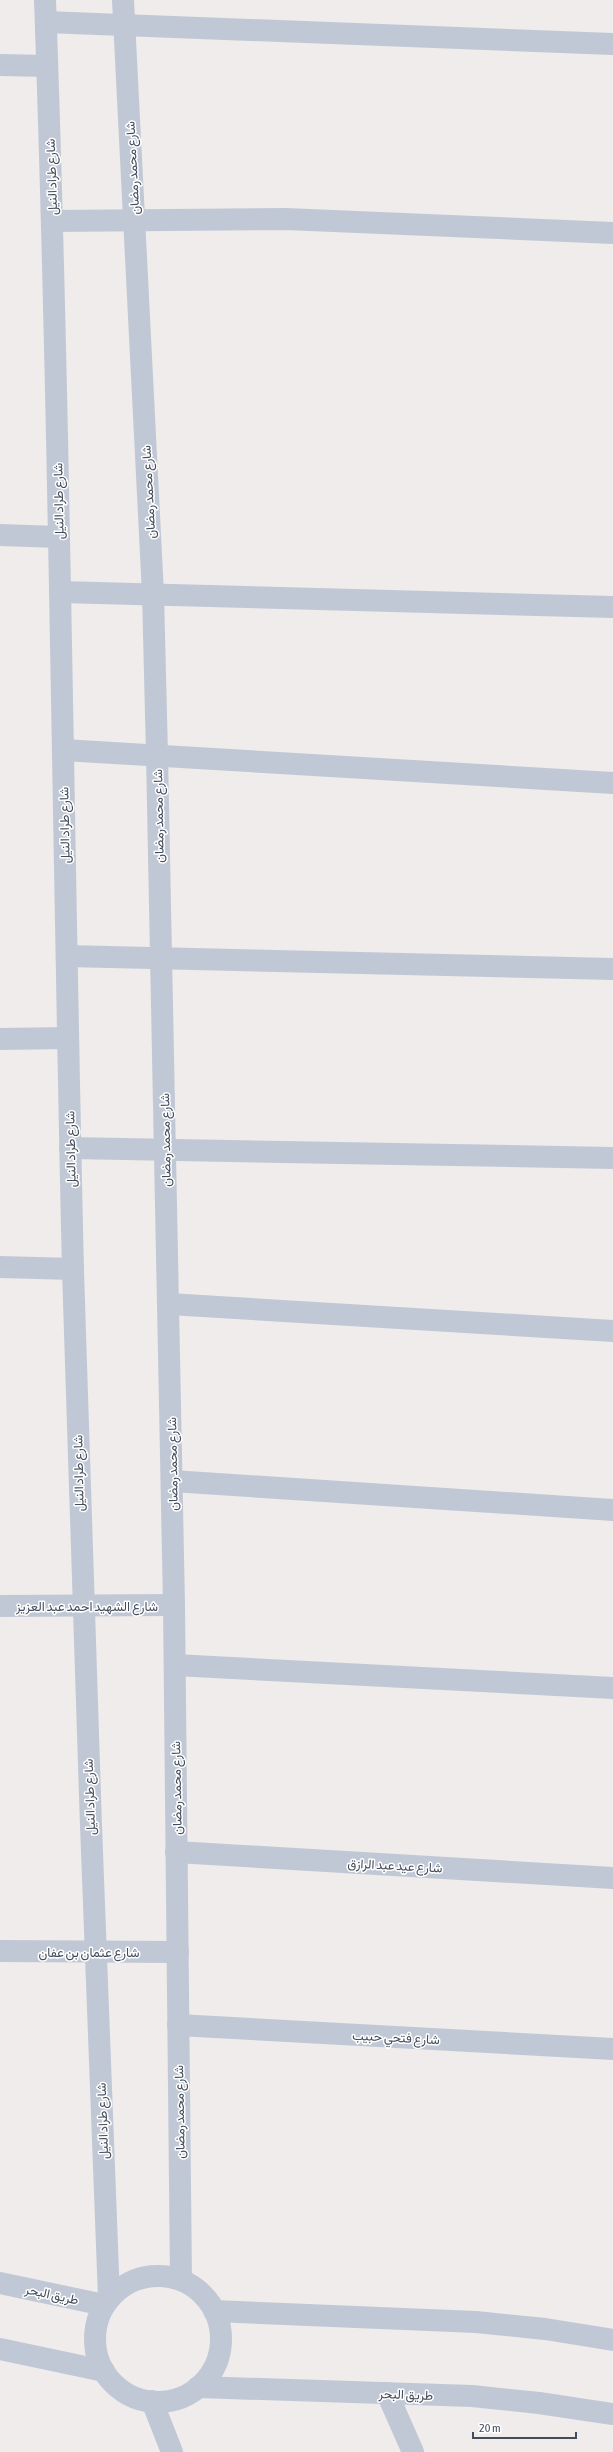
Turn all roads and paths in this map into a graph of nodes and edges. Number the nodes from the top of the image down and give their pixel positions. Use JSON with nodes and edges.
{"nodes":[{"id":1,"x":45,"y":0,"type":"edge"},
{"id":2,"x":123,"y":0,"type":"edge"},
{"id":3,"x":46,"y":22,"type":"junction"},
{"id":4,"x":124,"y":24,"type":"junction"},
{"id":5,"x":613,"y":44,"type":"edge"},
{"id":6,"x":0,"y":66,"type":"edge"},
{"id":7,"x":47,"y":66,"type":"junction"},
{"id":8,"x":134,"y":219,"type":"junction"},
{"id":9,"x":53,"y":221,"type":"junction"},
{"id":10,"x":613,"y":233,"type":"edge"},
{"id":11,"x":0,"y":535,"type":"edge"},
{"id":12,"x":59,"y":537,"type":"junction"},
{"id":13,"x":60,"y":592,"type":"junction"},
{"id":14,"x":153,"y":594,"type":"junction"},
{"id":15,"x":613,"y":607,"type":"edge"},
{"id":16,"x":63,"y":750,"type":"junction"},
{"id":17,"x":157,"y":755,"type":"junction"},
{"id":18,"x":613,"y":782,"type":"edge"},
{"id":19,"x":67,"y":956,"type":"junction"},
{"id":20,"x":162,"y":958,"type":"junction"},
{"id":21,"x":613,"y":969,"type":"edge"},
{"id":22,"x":68,"y":1038,"type":"junction"},
{"id":23,"x":0,"y":1039,"type":"edge"},
{"id":24,"x":70,"y":1148,"type":"junction"},
{"id":25,"x":166,"y":1150,"type":"junction"},
{"id":26,"x":613,"y":1158,"type":"edge"},
{"id":27,"x":0,"y":1268,"type":"edge"},
{"id":28,"x":73,"y":1269,"type":"junction"},
{"id":29,"x":169,"y":1304,"type":"junction"},
{"id":30,"x":613,"y":1331,"type":"edge"},
{"id":31,"x":172,"y":1481,"type":"junction"},
{"id":32,"x":613,"y":1510,"type":"edge"},
{"id":33,"x":174,"y":1605,"type":"junction"},
{"id":34,"x":0,"y":1606,"type":"edge"},
{"id":35,"x":82,"y":1606,"type":"junction"},
{"id":36,"x":174,"y":1665,"type":"junction"},
{"id":37,"x":613,"y":1688,"type":"edge"},
{"id":38,"x":176,"y":1852,"type":"junction"},
{"id":39,"x":613,"y":1878,"type":"edge"},
{"id":40,"x":0,"y":1951,"type":"edge"},
{"id":41,"x":96,"y":1951,"type":"junction"},
{"id":42,"x":178,"y":1952,"type":"junction"},
{"id":43,"x":178,"y":2025,"type":"junction"},
{"id":44,"x":613,"y":2049,"type":"edge"},
{"id":45,"x":181,"y":2280,"type":"junction"},
{"id":46,"x":0,"y":2283,"type":"edge"},
{"id":47,"x":106,"y":2302,"type":"junction"},
{"id":48,"x":214,"y":2311,"type":"junction"},
{"id":49,"x":613,"y":2340,"type":"edge"},
{"id":50,"x":0,"y":2349,"type":"edge"},
{"id":51,"x":104,"y":2371,"type":"junction"},
{"id":52,"x":198,"y":2387,"type":"junction"},
{"id":53,"x":387,"y":2393,"type":"junction"},
{"id":54,"x":152,"y":2401,"type":"junction"},
{"id":55,"x":613,"y":2414,"type":"edge"},
{"id":56,"x":172,"y":2452,"type":"edge"},
{"id":57,"x":413,"y":2452,"type":"edge"}],
"edges":[{"from":1,"to":3,"type":"street","name":"شارع طراد النيل"},
{"from":2,"to":4,"type":"street","name":"شارع محمد رمضان"},
{"from":3,"to":4,"type":"street"},
{"from":3,"to":7,"type":"street","name":"شارع طراد النيل"},
{"from":4,"to":5,"type":"street"},
{"from":4,"to":8,"type":"street","name":"شارع محمد رمضان"},
{"from":6,"to":7,"type":"street"},
{"from":7,"to":9,"type":"street","name":"شارع طراد النيل"},
{"from":8,"to":9,"type":"street"},
{"from":8,"to":10,"type":"street"},
{"from":8,"to":14,"type":"street","name":"شارع محمد رمضان"},
{"from":9,"to":12,"type":"street","name":"شارع طراد النيل"},
{"from":11,"to":12,"type":"street"},
{"from":12,"to":13,"type":"street","name":"شارع طراد النيل"},
{"from":13,"to":14,"type":"street"},
{"from":13,"to":16,"type":"street","name":"شارع طراد النيل"},
{"from":14,"to":15,"type":"street"},
{"from":14,"to":17,"type":"street","name":"شارع محمد رمضان"},
{"from":16,"to":17,"type":"street"},
{"from":16,"to":19,"type":"street","name":"شارع طراد النيل"},
{"from":17,"to":18,"type":"street"},
{"from":17,"to":20,"type":"street","name":"شارع محمد رمضان"},
{"from":19,"to":20,"type":"street"},
{"from":19,"to":22,"type":"street","name":"شارع طراد النيل"},
{"from":20,"to":21,"type":"street"},
{"from":20,"to":25,"type":"street","name":"شارع محمد رمضان"},
{"from":22,"to":23,"type":"street"},
{"from":22,"to":24,"type":"street","name":"شارع طراد النيل"},
{"from":24,"to":25,"type":"street"},
{"from":24,"to":28,"type":"street","name":"شارع طراد النيل"},
{"from":25,"to":26,"type":"street"},
{"from":25,"to":29,"type":"street","name":"شارع محمد رمضان"},
{"from":27,"to":28,"type":"street"},
{"from":28,"to":35,"type":"street","name":"شارع طراد النيل"},
{"from":29,"to":30,"type":"street"},
{"from":29,"to":31,"type":"street","name":"شارع محمد رمضان"},
{"from":31,"to":32,"type":"street"},
{"from":31,"to":33,"type":"street","name":"شارع محمد رمضان"},
{"from":33,"to":35,"type":"street","name":"شارع الشهيد احمد عبد العزيز"},
{"from":33,"to":36,"type":"street","name":"شارع محمد رمضان"},
{"from":34,"to":35,"type":"street","name":"شارع الشهيد احمد عبد العزيز"},
{"from":35,"to":41,"type":"street","name":"شارع طراد النيل"},
{"from":36,"to":37,"type":"street"},
{"from":36,"to":38,"type":"street","name":"شارع محمد رمضان"},
{"from":38,"to":39,"type":"street","name":"شارع عيد عبد الرازق"},
{"from":38,"to":42,"type":"street","name":"شارع محمد رمضان"},
{"from":40,"to":41,"type":"street","name":"شارع عثمان بن عفان"},
{"from":41,"to":42,"type":"street","name":"شارع عثمان بن عفان"},
{"from":41,"to":47,"type":"street","name":"شارع طراد النيل"},
{"from":42,"to":43,"type":"street","name":"شارع محمد رمضان"},
{"from":43,"to":44,"type":"street","name":"شارع فتحي حبيب"},
{"from":43,"to":45,"type":"street","name":"شارع محمد رمضان"},
{"from":45,"to":47,"type":"street"},
{"from":45,"to":48,"type":"street"},
{"from":46,"to":47,"type":"street","name":"طريق البحر"},
{"from":47,"to":51,"type":"street"},
{"from":48,"to":49,"type":"street"},
{"from":48,"to":52,"type":"street"},
{"from":50,"to":51,"type":"street"},
{"from":51,"to":54,"type":"street"},
{"from":52,"to":53,"type":"street","name":"طريق البحر"},
{"from":52,"to":54,"type":"street"},
{"from":53,"to":55,"type":"street","name":"طريق البحر"},
{"from":53,"to":57,"type":"street"},
{"from":54,"to":56,"type":"street"}]}
